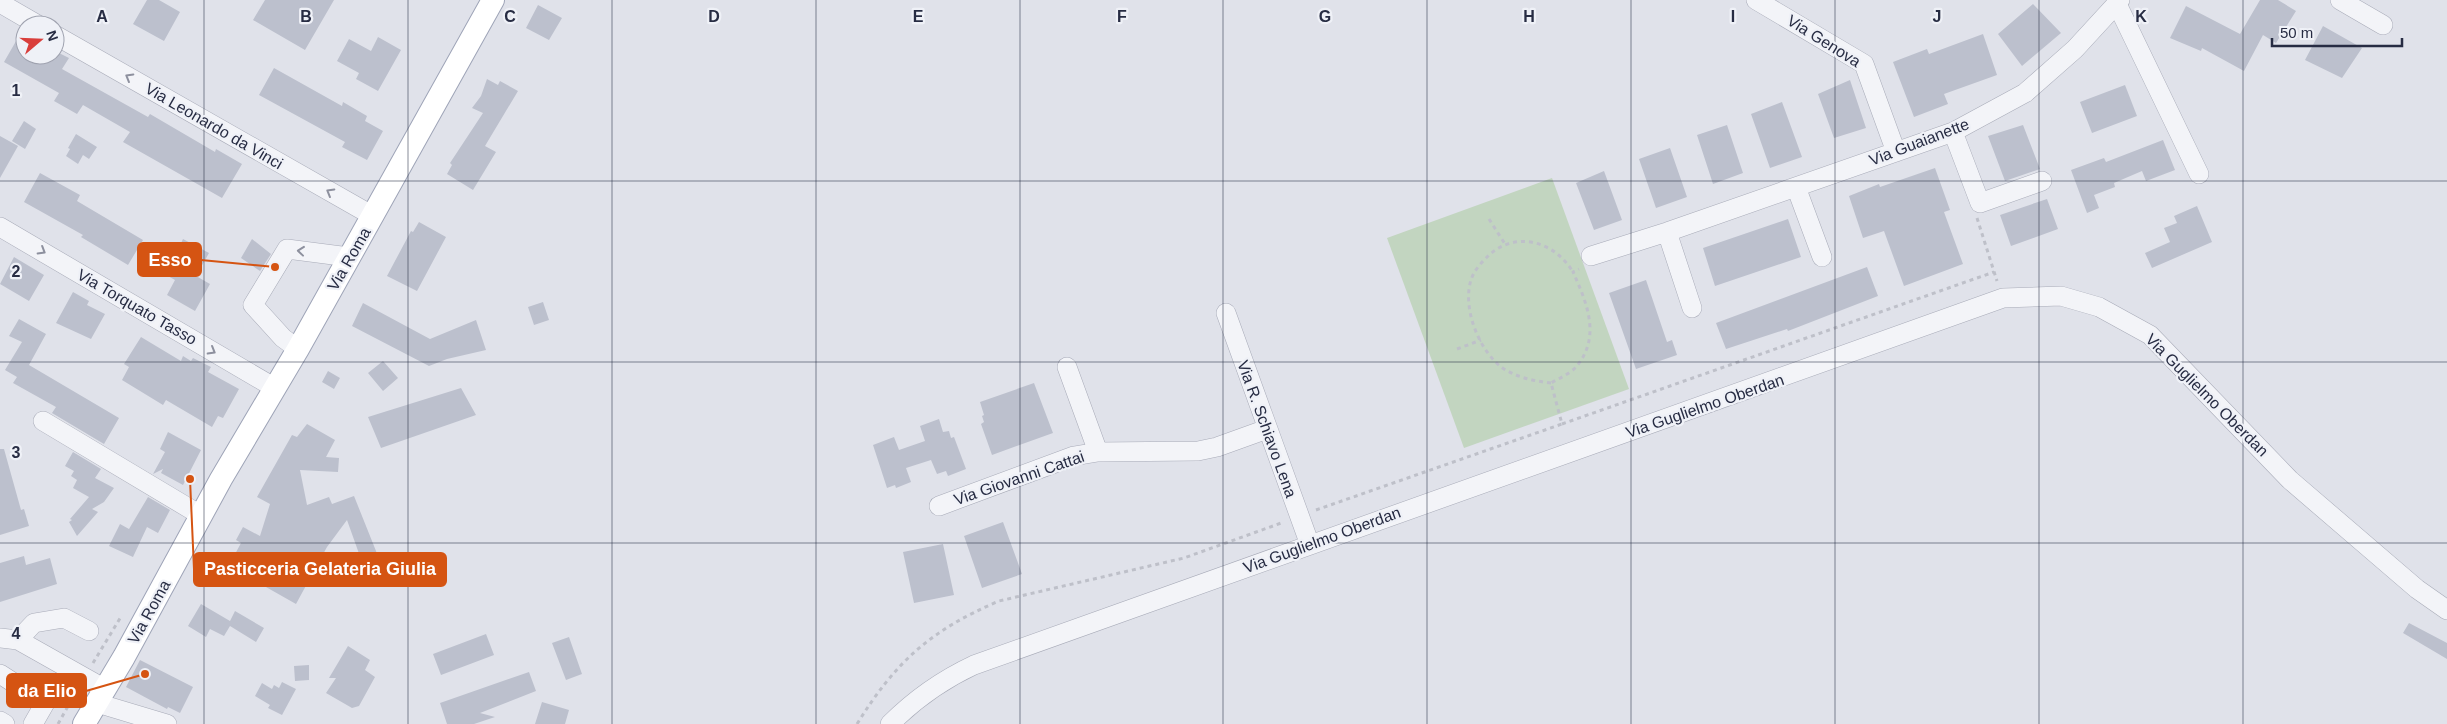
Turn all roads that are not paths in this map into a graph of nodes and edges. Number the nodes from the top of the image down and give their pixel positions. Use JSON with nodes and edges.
{"nodes":[{"id":1,"x":492,"y":0,"type":"edge"},
{"id":2,"x":1756,"y":0,"type":"edge"},
{"id":3,"x":2340,"y":0,"type":"edge"},
{"id":4,"x":2118,"y":2,"type":"edge"},
{"id":5,"x":0,"y":3,"type":"edge"},
{"id":6,"x":21,"y":15,"type":"edge"},
{"id":7,"x":2383,"y":25,"type":"dead end"},
{"id":8,"x":65,"y":41,"type":"edge"},
{"id":9,"x":1953,"y":132,"type":"junction"},
{"id":10,"x":1896,"y":152,"type":"junction"},
{"id":11,"x":2199,"y":174,"type":"dead end"},
{"id":12,"x":2042,"y":182,"type":"dead end"},
{"id":13,"x":1796,"y":187,"type":"junction"},
{"id":14,"x":373,"y":216,"type":"junction"},
{"id":15,"x":0,"y":226,"type":"edge"},
{"id":16,"x":1667,"y":232,"type":"junction"},
{"id":17,"x":1591,"y":256,"type":"road end"},
{"id":18,"x":349,"y":257,"type":"junction"},
{"id":19,"x":1822,"y":257,"type":"dead end"},
{"id":20,"x":1692,"y":308,"type":"dead end"},
{"id":21,"x":1226,"y":313,"type":"dead end"},
{"id":22,"x":298,"y":350,"type":"junction"},
{"id":23,"x":1067,"y":367,"type":"dead end"},
{"id":24,"x":275,"y":388,"type":"junction"},
{"id":25,"x":43,"y":421,"type":"dead end"},
{"id":26,"x":1267,"y":430,"type":"junction"},
{"id":27,"x":1098,"y":452,"type":"junction"},
{"id":28,"x":939,"y":506,"type":"dead end"},
{"id":29,"x":202,"y":516,"type":"junction"},
{"id":30,"x":1310,"y":544,"type":"junction"},
{"id":31,"x":2447,"y":610,"type":"edge"},
{"id":32,"x":89,"y":631,"type":"dead end"},
{"id":33,"x":9,"y":639,"type":"edge"},
{"id":34,"x":0,"y":674,"type":"edge"},
{"id":35,"x":101,"y":696,"type":"junction"},
{"id":36,"x":0,"y":721,"type":"edge"},
{"id":37,"x":5,"y":724,"type":"edge"},
{"id":38,"x":34,"y":724,"type":"edge"},
{"id":39,"x":84,"y":724,"type":"edge"},
{"id":40,"x":167,"y":724,"type":"edge"},
{"id":41,"x":890,"y":724,"type":"edge"}],
"edges":[{"from":1,"to":14,"type":"main road","name":"Via Roma"},
{"from":2,"to":10,"type":"street","name":"Via Genova"},
{"from":3,"to":7,"type":"street"},
{"from":4,"to":9,"type":"street","name":"Via Guaianette"},
{"from":4,"to":11,"type":"street"},
{"from":5,"to":6,"type":"street"},
{"from":14,"to":8,"type":"street","name":"Via Leonardo da Vinci","one_way":true},
{"from":9,"to":10,"type":"street","name":"Via Guaianette"},
{"from":9,"to":12,"type":"street"},
{"from":10,"to":13,"type":"street","name":"Via Guaianette"},
{"from":13,"to":16,"type":"street","name":"Via Guaianette"},
{"from":13,"to":19,"type":"street"},
{"from":14,"to":18,"type":"main road","name":"Via Roma"},
{"from":15,"to":24,"type":"street","name":"Via Torquato Tasso","one_way":true},
{"from":16,"to":17,"type":"street","name":"Via Guaianette"},
{"from":16,"to":20,"type":"street"},
{"from":18,"to":22,"type":"main road","name":"Via Roma"},
{"from":18,"to":22,"type":"street","one_way":true},
{"from":21,"to":26,"type":"street","name":"Via R. Schiavo Lena"},
{"from":22,"to":24,"type":"main road","name":"Via Roma"},
{"from":23,"to":27,"type":"street","name":"Via Giovanni Cattai"},
{"from":24,"to":29,"type":"main road","name":"Via Roma"},
{"from":25,"to":29,"type":"street"},
{"from":26,"to":27,"type":"street","name":"Via Giovanni Cattai"},
{"from":26,"to":30,"type":"street","name":"Via R. Schiavo Lena"},
{"from":27,"to":28,"type":"street","name":"Via Giovanni Cattai"},
{"from":29,"to":35,"type":"main road","name":"Via Roma"},
{"from":30,"to":31,"type":"street","name":"Via Guglielmo Oberdan"},
{"from":30,"to":41,"type":"street","name":"Via Guglielmo Oberdan"},
{"from":32,"to":33,"type":"street"},
{"from":33,"to":35,"type":"street"},
{"from":34,"to":38,"type":"street"},
{"from":35,"to":39,"type":"main road","name":"Via Roma"},
{"from":35,"to":40,"type":"street"},
{"from":36,"to":37,"type":"street"}]}
